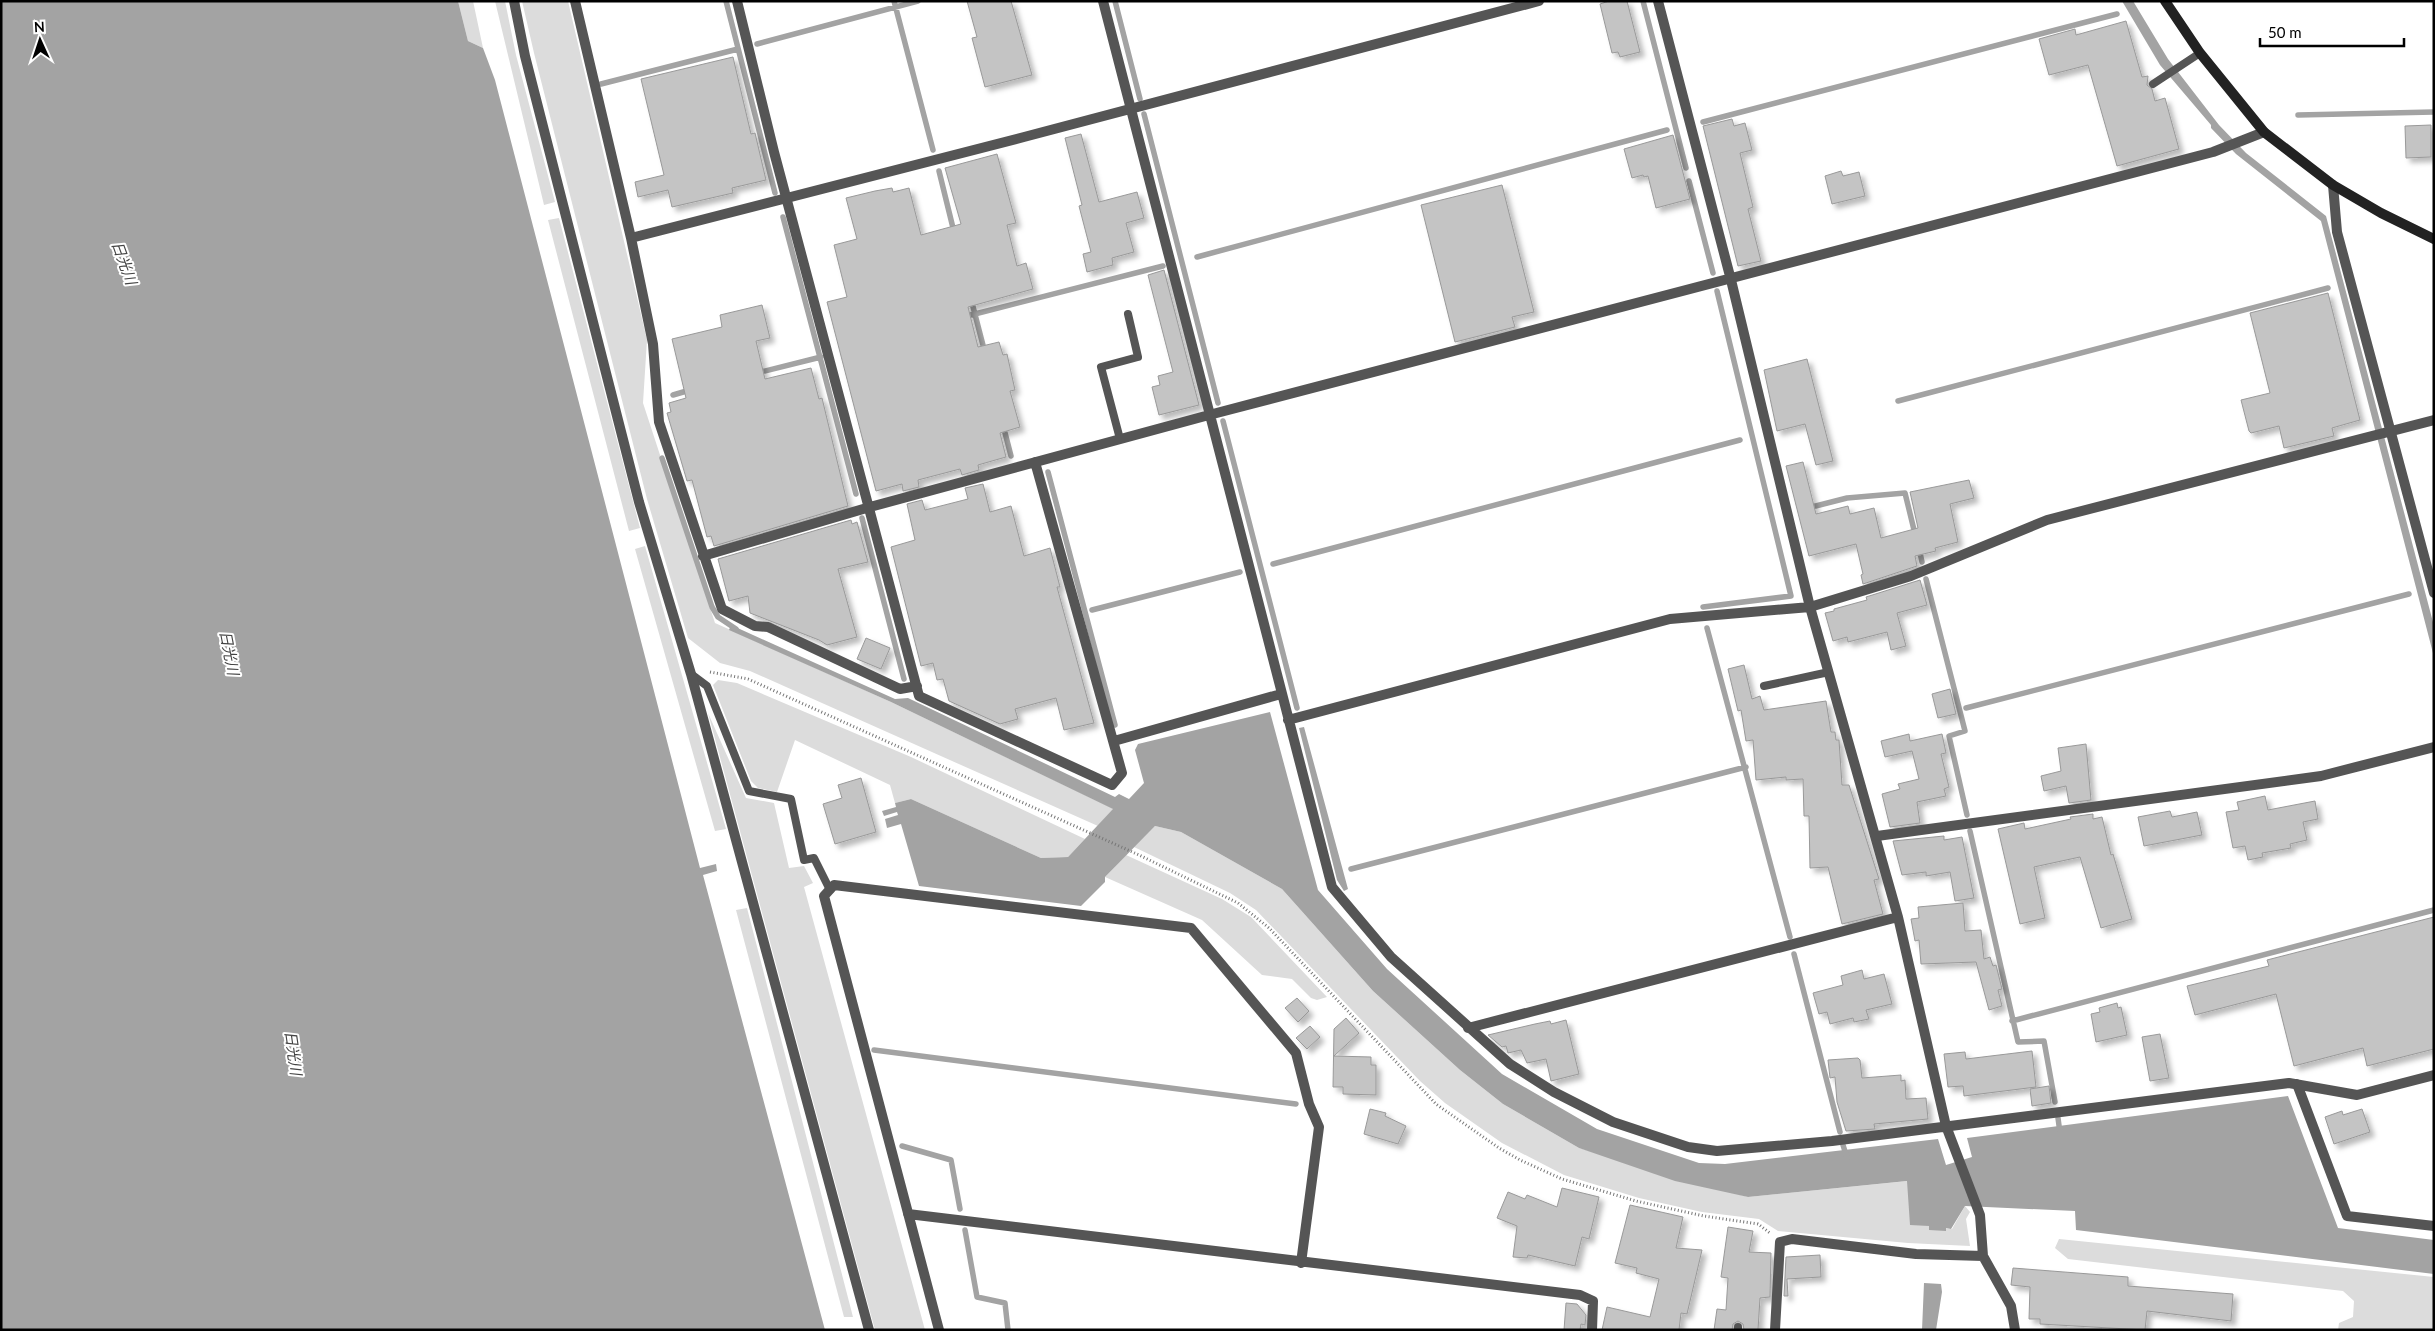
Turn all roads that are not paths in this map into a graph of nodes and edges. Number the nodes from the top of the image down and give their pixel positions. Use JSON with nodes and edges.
{"nodes":[{"id":1,"x":514,"y":1,"type":"edge"},
{"id":2,"x":575,"y":1,"type":"edge"},
{"id":3,"x":737,"y":1,"type":"edge"},
{"id":4,"x":1103,"y":1,"type":"edge"},
{"id":5,"x":1539,"y":1,"type":"edge"},
{"id":6,"x":1658,"y":1,"type":"edge"},
{"id":7,"x":2165,"y":1,"type":"edge"},
{"id":8,"x":2200,"y":53,"type":"junction"},
{"id":9,"x":2153,"y":84,"type":"dead end"},
{"id":10,"x":1130,"y":109,"type":"junction"},
{"id":11,"x":2264,"y":132,"type":"junction"},
{"id":12,"x":2333,"y":185,"type":"junction"},
{"id":13,"x":787,"y":198,"type":"junction"},
{"id":14,"x":631,"y":238,"type":"junction"},
{"id":15,"x":2434,"y":239,"type":"edge"},
{"id":16,"x":1731,"y":280,"type":"junction"},
{"id":17,"x":1128,"y":314,"type":"dead end"},
{"id":18,"x":1209,"y":415,"type":"junction"},
{"id":19,"x":2434,"y":420,"type":"edge"},
{"id":20,"x":2389,"y":432,"type":"junction"},
{"id":21,"x":1120,"y":439,"type":"junction"},
{"id":22,"x":1036,"y":462,"type":"junction"},
{"id":23,"x":870,"y":507,"type":"junction"},
{"id":24,"x":703,"y":556,"type":"junction"},
{"id":25,"x":2434,"y":593,"type":"edge"},
{"id":26,"x":1810,"y":606,"type":"junction"},
{"id":27,"x":1829,"y":672,"type":"junction"},
{"id":28,"x":691,"y":674,"type":"junction"},
{"id":29,"x":917,"y":686,"type":"junction"},
{"id":30,"x":1764,"y":686,"type":"dead end"},
{"id":31,"x":1281,"y":694,"type":"junction"},
{"id":32,"x":1288,"y":720,"type":"junction"},
{"id":33,"x":1114,"y":741,"type":"junction"},
{"id":34,"x":2434,"y":747,"type":"edge"},
{"id":35,"x":1877,"y":836,"type":"junction"},
{"id":36,"x":830,"y":890,"type":"junction"},
{"id":37,"x":1898,"y":917,"type":"junction"},
{"id":38,"x":1468,"y":1028,"type":"junction"},
{"id":39,"x":2434,"y":1075,"type":"edge"},
{"id":40,"x":2297,"y":1084,"type":"junction"},
{"id":41,"x":1946,"y":1126,"type":"junction"},
{"id":42,"x":908,"y":1214,"type":"junction"},
{"id":43,"x":2434,"y":1226,"type":"edge"},
{"id":44,"x":1983,"y":1256,"type":"junction"},
{"id":45,"x":1301,"y":1262,"type":"junction"},
{"id":46,"x":1776,"y":1313,"type":"junction"},
{"id":47,"x":869,"y":1330,"type":"edge"},
{"id":48,"x":939,"y":1330,"type":"edge"},
{"id":49,"x":1592,"y":1330,"type":"edge"},
{"id":50,"x":1775,"y":1330,"type":"edge"},
{"id":51,"x":1784,"y":1330,"type":"edge"},
{"id":52,"x":2015,"y":1330,"type":"edge"}],
"edges":[{"from":1,"to":28,"type":"street"},
{"from":2,"to":14,"type":"street"},
{"from":3,"to":13,"type":"street"},
{"from":4,"to":10,"type":"street"},
{"from":5,"to":10,"type":"street"},
{"from":6,"to":16,"type":"street"},
{"from":7,"to":8,"type":"street"},
{"from":8,"to":9,"type":"lane"},
{"from":8,"to":11,"type":"street"},
{"from":10,"to":13,"type":"street"},
{"from":10,"to":18,"type":"street"},
{"from":11,"to":12,"type":"street"},
{"from":11,"to":16,"type":"street"},
{"from":12,"to":15,"type":"street"},
{"from":12,"to":20,"type":"street"},
{"from":13,"to":14,"type":"street"},
{"from":13,"to":23,"type":"street"},
{"from":14,"to":24,"type":"street"},
{"from":16,"to":18,"type":"street"},
{"from":16,"to":26,"type":"street"},
{"from":17,"to":21,"type":"lane"},
{"from":18,"to":21,"type":"street"},
{"from":18,"to":31,"type":"street"},
{"from":19,"to":20,"type":"street"},
{"from":20,"to":25,"type":"street"},
{"from":20,"to":26,"type":"street"},
{"from":21,"to":22,"type":"street"},
{"from":22,"to":23,"type":"street"},
{"from":22,"to":33,"type":"street"},
{"from":23,"to":24,"type":"street"},
{"from":23,"to":29,"type":"street"},
{"from":24,"to":29,"type":"street"},
{"from":26,"to":27,"type":"street"},
{"from":26,"to":32,"type":"street"},
{"from":27,"to":30,"type":"lane"},
{"from":27,"to":35,"type":"street"},
{"from":28,"to":36,"type":"lane"},
{"from":28,"to":47,"type":"street"},
{"from":29,"to":33,"type":"street"},
{"from":31,"to":32,"type":"street"},
{"from":31,"to":33,"type":"street"},
{"from":32,"to":38,"type":"street"},
{"from":34,"to":35,"type":"street"},
{"from":35,"to":37,"type":"street"},
{"from":36,"to":42,"type":"street"},
{"from":36,"to":45,"type":"street"},
{"from":37,"to":38,"type":"street"},
{"from":37,"to":41,"type":"street"},
{"from":38,"to":41,"type":"street"},
{"from":39,"to":40,"type":"street"},
{"from":40,"to":41,"type":"street"},
{"from":40,"to":43,"type":"street"},
{"from":41,"to":44,"type":"street"},
{"from":42,"to":45,"type":"street"},
{"from":42,"to":48,"type":"street"},
{"from":44,"to":46,"type":"street"},
{"from":44,"to":52,"type":"street"},
{"from":45,"to":49,"type":"street"},
{"from":46,"to":50,"type":"street"},
{"from":46,"to":51,"type":"street"}]}
